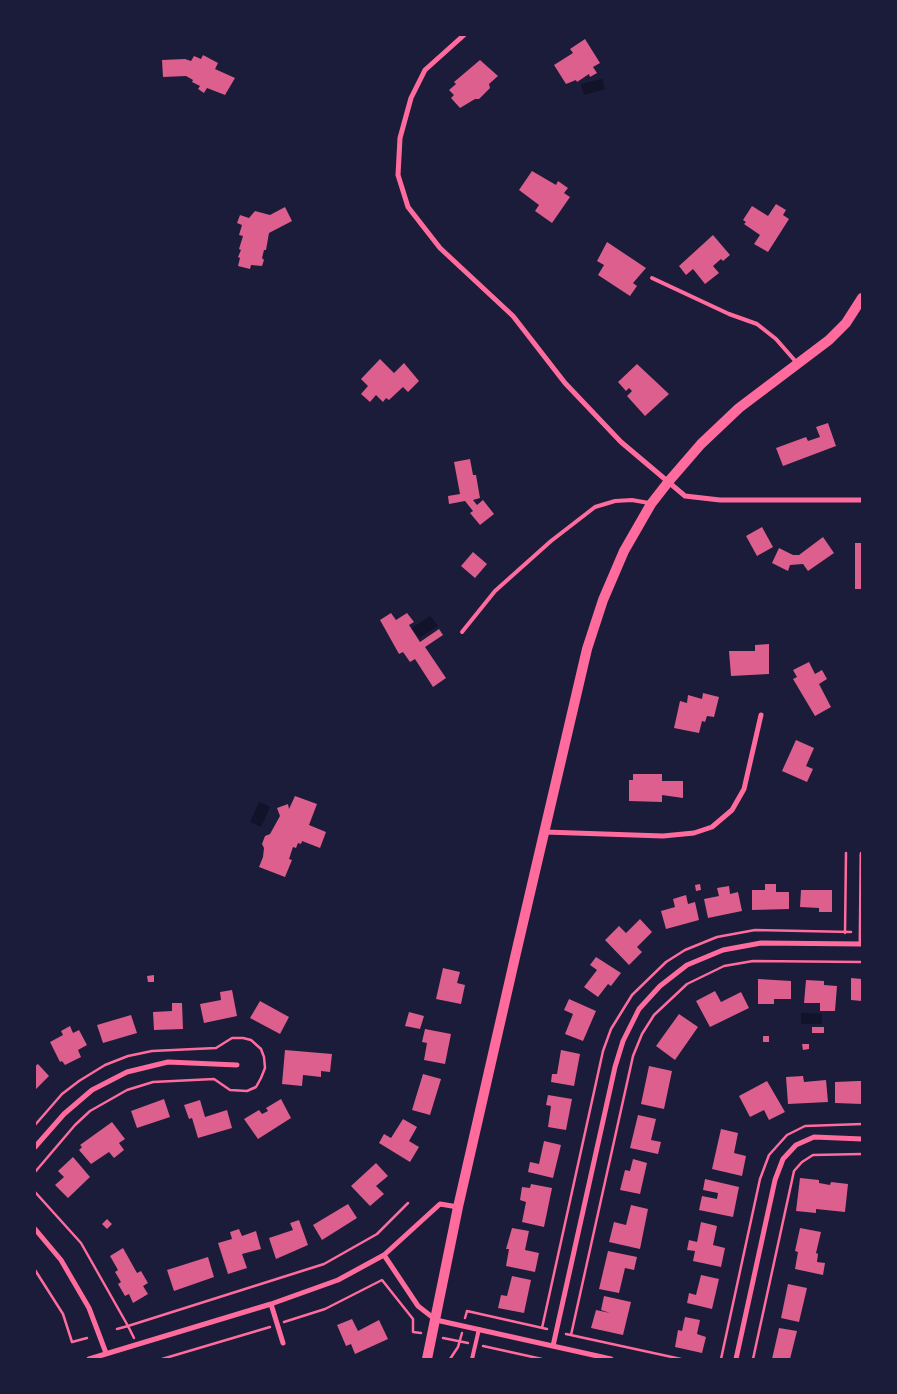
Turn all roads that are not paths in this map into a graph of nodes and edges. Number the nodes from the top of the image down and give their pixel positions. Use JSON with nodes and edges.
{"nodes":[{"id":1,"x":464,"y":35,"type":"edge"},
{"id":2,"x":652,"y":278,"type":"dead end"},
{"id":3,"x":862,"y":298,"type":"edge"},
{"id":4,"x":798,"y":365,"type":"junction"},
{"id":5,"x":669,"y":481,"type":"junction"},
{"id":6,"x":862,"y":500,"type":"edge"},
{"id":7,"x":651,"y":504,"type":"junction"},
{"id":8,"x":462,"y":632,"type":"dead end"},
{"id":9,"x":760,"y":715,"type":"dead end"},
{"id":10,"x":544,"y":832,"type":"junction"},
{"id":11,"x":862,"y":854,"type":"edge"},
{"id":12,"x":861,"y":944,"type":"edge"},
{"id":13,"x":237,"y":1065,"type":"dead end"},
{"id":14,"x":862,"y":1138,"type":"edge"},
{"id":15,"x":35,"y":1147,"type":"edge"},
{"id":16,"x":458,"y":1207,"type":"junction"},
{"id":17,"x":35,"y":1229,"type":"edge"},
{"id":18,"x":384,"y":1254,"type":"junction"},
{"id":19,"x":271,"y":1304,"type":"junction"},
{"id":20,"x":436,"y":1320,"type":"junction"},
{"id":21,"x":479,"y":1329,"type":"junction"},
{"id":22,"x":283,"y":1343,"type":"dead end"},
{"id":23,"x":553,"y":1346,"type":"junction"},
{"id":24,"x":106,"y":1353,"type":"junction"},
{"id":25,"x":89,"y":1359,"type":"edge"},
{"id":26,"x":427,"y":1359,"type":"edge"},
{"id":27,"x":472,"y":1359,"type":"edge"},
{"id":28,"x":611,"y":1359,"type":"edge"},
{"id":29,"x":736,"y":1359,"type":"edge"}],
"edges":[{"from":1,"to":5,"type":"street"},
{"from":2,"to":4,"type":"lane"},
{"from":3,"to":4,"type":"main road"},
{"from":4,"to":5,"type":"main road"},
{"from":5,"to":6,"type":"street"},
{"from":5,"to":7,"type":"main road"},
{"from":7,"to":8,"type":"lane"},
{"from":7,"to":10,"type":"main road"},
{"from":9,"to":10,"type":"street"},
{"from":10,"to":16,"type":"main road"},
{"from":11,"to":12,"type":"street"},
{"from":12,"to":23,"type":"street"},
{"from":13,"to":15,"type":"street"},
{"from":14,"to":29,"type":"street"},
{"from":16,"to":18,"type":"street"},
{"from":16,"to":20,"type":"main road"},
{"from":17,"to":24,"type":"street"},
{"from":18,"to":19,"type":"street"},
{"from":18,"to":20,"type":"street"},
{"from":19,"to":22,"type":"street"},
{"from":19,"to":24,"type":"street"},
{"from":20,"to":21,"type":"street"},
{"from":20,"to":26,"type":"main road"},
{"from":21,"to":23,"type":"street"},
{"from":21,"to":27,"type":"lane"},
{"from":23,"to":28,"type":"street"},
{"from":24,"to":25,"type":"street"}]}
